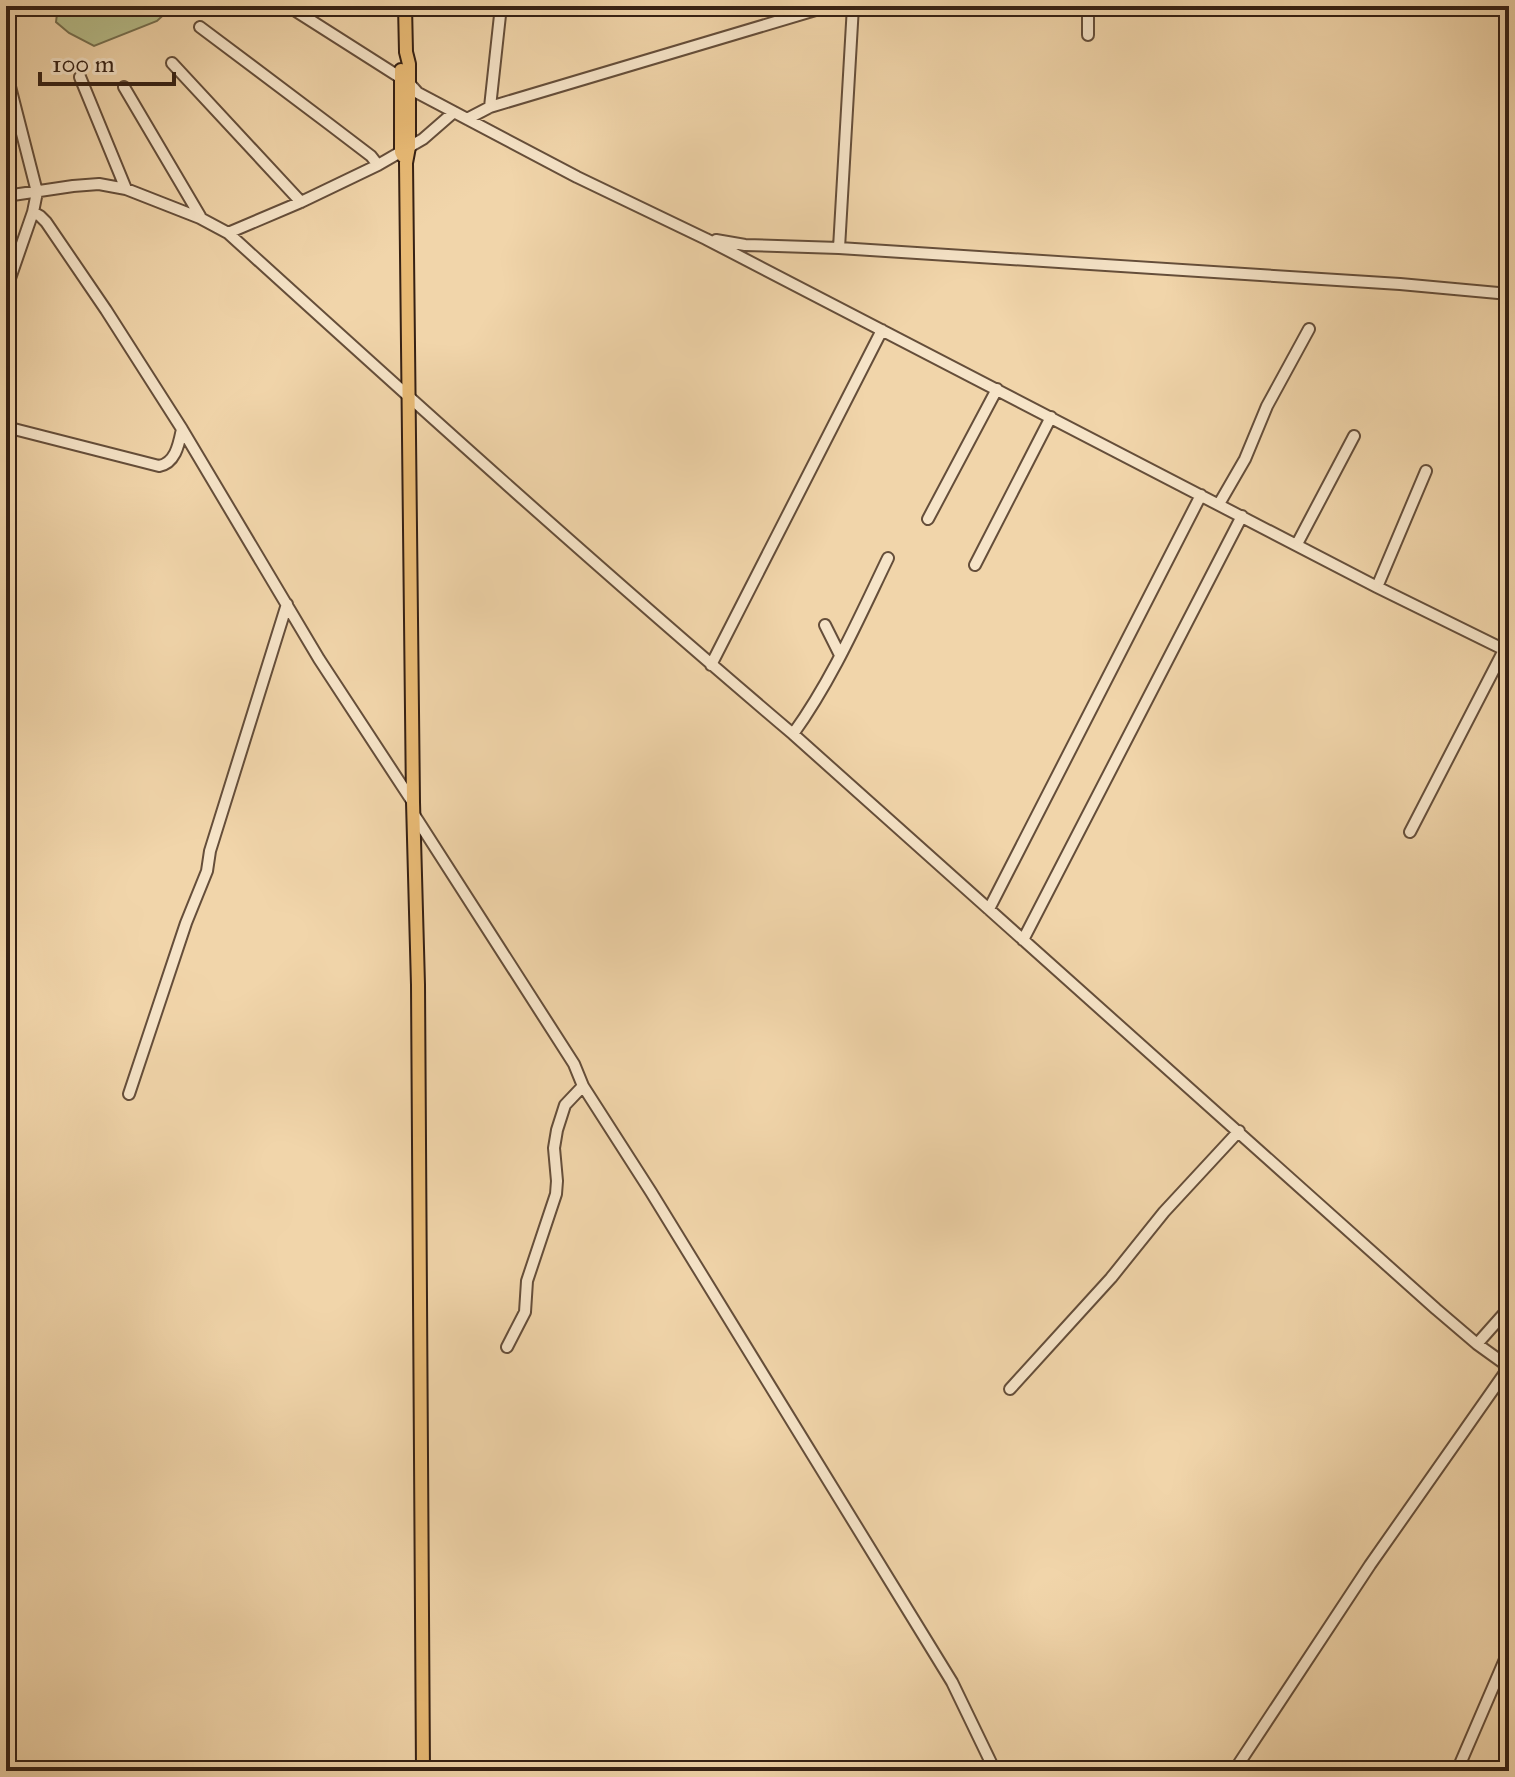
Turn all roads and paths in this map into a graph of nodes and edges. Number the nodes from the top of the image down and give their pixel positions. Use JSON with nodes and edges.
{"nodes":[{"id":1,"x":288,"y":6,"type":"edge"},
{"id":2,"x":405,"y":6,"type":"edge"},
{"id":3,"x":501,"y":6,"type":"edge"},
{"id":4,"x":829,"y":6,"type":"edge"},
{"id":5,"x":853,"y":6,"type":"edge"},
{"id":6,"x":1088,"y":6,"type":"edge"},
{"id":7,"x":200,"y":27,"type":"dead end"},
{"id":8,"x":1088,"y":35,"type":"dead end"},
{"id":9,"x":172,"y":63,"type":"dead end"},
{"id":10,"x":6,"y":71,"type":"edge"},
{"id":11,"x":80,"y":77,"type":"dead end"},
{"id":12,"x":124,"y":87,"type":"dead end"},
{"id":13,"x":408,"y":91,"type":"junction"},
{"id":14,"x":490,"y":107,"type":"junction"},
{"id":15,"x":454,"y":112,"type":"junction"},
{"id":16,"x":467,"y":119,"type":"junction"},
{"id":17,"x":405,"y":154,"type":"junction"},
{"id":18,"x":378,"y":165,"type":"junction"},
{"id":19,"x":126,"y":189,"type":"junction"},
{"id":20,"x":37,"y":192,"type":"junction"},
{"id":21,"x":6,"y":196,"type":"edge"},
{"id":22,"x":301,"y":202,"type":"junction"},
{"id":23,"x":33,"y":212,"type":"junction"},
{"id":24,"x":200,"y":218,"type":"junction"},
{"id":25,"x":228,"y":233,"type":"junction"},
{"id":26,"x":706,"y":239,"type":"junction"},
{"id":27,"x":839,"y":248,"type":"junction"},
{"id":28,"x":6,"y":290,"type":"edge"},
{"id":29,"x":1509,"y":294,"type":"edge"},
{"id":30,"x":1309,"y":329,"type":"dead end"},
{"id":31,"x":882,"y":330,"type":"junction"},
{"id":32,"x":997,"y":389,"type":"junction"},
{"id":33,"x":409,"y":398,"type":"junction"},
{"id":34,"x":1051,"y":417,"type":"junction"},
{"id":35,"x":6,"y":427,"type":"edge"},
{"id":36,"x":182,"y":429,"type":"junction"},
{"id":37,"x":1354,"y":436,"type":"dead end"},
{"id":38,"x":1426,"y":471,"type":"dead end"},
{"id":39,"x":1201,"y":495,"type":"junction"},
{"id":40,"x":1219,"y":504,"type":"junction"},
{"id":41,"x":1242,"y":516,"type":"junction"},
{"id":42,"x":928,"y":519,"type":"dead end"},
{"id":43,"x":1297,"y":544,"type":"junction"},
{"id":44,"x":888,"y":558,"type":"dead end"},
{"id":45,"x":975,"y":565,"type":"dead end"},
{"id":46,"x":1377,"y":587,"type":"junction"},
{"id":47,"x":287,"y":604,"type":"junction"},
{"id":48,"x":825,"y":625,"type":"dead end"},
{"id":49,"x":1507,"y":651,"type":"edge"},
{"id":50,"x":840,"y":655,"type":"junction"},
{"id":51,"x":711,"y":665,"type":"junction"},
{"id":52,"x":793,"y":734,"type":"junction"},
{"id":53,"x":413,"y":807,"type":"junction"},
{"id":54,"x":1410,"y":832,"type":"dead end"},
{"id":55,"x":989,"y":909,"type":"junction"},
{"id":56,"x":1023,"y":940,"type":"junction"},
{"id":57,"x":583,"y":1086,"type":"junction"},
{"id":58,"x":129,"y":1094,"type":"dead end"},
{"id":59,"x":1239,"y":1131,"type":"junction"},
{"id":60,"x":1509,"y":1308,"type":"edge"},
{"id":61,"x":1477,"y":1344,"type":"junction"},
{"id":62,"x":507,"y":1347,"type":"dead end"},
{"id":63,"x":1509,"y":1367,"type":"edge"},
{"id":64,"x":1010,"y":1389,"type":"dead end"},
{"id":65,"x":1509,"y":1650,"type":"edge"},
{"id":66,"x":423,"y":1771,"type":"edge"},
{"id":67,"x":995,"y":1771,"type":"edge"},
{"id":68,"x":1234,"y":1771,"type":"edge"},
{"id":69,"x":1457,"y":1771,"type":"edge"}],
"edges":[{"from":1,"to":13,"type":"street"},
{"from":2,"to":13,"type":"main road"},
{"from":3,"to":14,"type":"street"},
{"from":4,"to":14,"type":"street"},
{"from":5,"to":27,"type":"street"},
{"from":6,"to":8,"type":"street"},
{"from":7,"to":18,"type":"street"},
{"from":9,"to":22,"type":"street"},
{"from":10,"to":20,"type":"street"},
{"from":11,"to":19,"type":"street"},
{"from":12,"to":24,"type":"street"},
{"from":13,"to":15,"type":"street"},
{"from":13,"to":17,"type":"main road"},
{"from":14,"to":16,"type":"street"},
{"from":15,"to":16,"type":"street"},
{"from":15,"to":17,"type":"street"},
{"from":16,"to":26,"type":"street"},
{"from":17,"to":18,"type":"street"},
{"from":17,"to":33,"type":"main road"},
{"from":18,"to":22,"type":"street"},
{"from":19,"to":20,"type":"street"},
{"from":19,"to":24,"type":"street"},
{"from":20,"to":21,"type":"street"},
{"from":20,"to":23,"type":"street"},
{"from":22,"to":25,"type":"street"},
{"from":23,"to":28,"type":"street"},
{"from":23,"to":36,"type":"street"},
{"from":24,"to":25,"type":"street"},
{"from":25,"to":33,"type":"street"},
{"from":26,"to":27,"type":"street"},
{"from":26,"to":31,"type":"street"},
{"from":27,"to":29,"type":"street"},
{"from":30,"to":40,"type":"street"},
{"from":31,"to":32,"type":"street"},
{"from":31,"to":51,"type":"street"},
{"from":32,"to":34,"type":"street"},
{"from":32,"to":42,"type":"street"},
{"from":33,"to":51,"type":"street"},
{"from":33,"to":53,"type":"main road"},
{"from":34,"to":39,"type":"street"},
{"from":34,"to":45,"type":"street"},
{"from":35,"to":36,"type":"street"},
{"from":36,"to":47,"type":"street"},
{"from":37,"to":43,"type":"street"},
{"from":38,"to":46,"type":"street"},
{"from":39,"to":40,"type":"street"},
{"from":39,"to":55,"type":"street"},
{"from":40,"to":41,"type":"street"},
{"from":41,"to":43,"type":"street"},
{"from":41,"to":56,"type":"street"},
{"from":43,"to":46,"type":"street"},
{"from":44,"to":50,"type":"street"},
{"from":46,"to":49,"type":"street"},
{"from":47,"to":53,"type":"street"},
{"from":47,"to":58,"type":"street"},
{"from":48,"to":50,"type":"street"},
{"from":49,"to":54,"type":"street"},
{"from":50,"to":52,"type":"street"},
{"from":51,"to":52,"type":"street"},
{"from":52,"to":55,"type":"street"},
{"from":53,"to":57,"type":"street"},
{"from":53,"to":66,"type":"main road"},
{"from":55,"to":56,"type":"street"},
{"from":56,"to":59,"type":"street"},
{"from":57,"to":62,"type":"street"},
{"from":57,"to":67,"type":"street"},
{"from":59,"to":61,"type":"street"},
{"from":59,"to":64,"type":"street"},
{"from":60,"to":61,"type":"street"},
{"from":61,"to":63,"type":"street"},
{"from":63,"to":68,"type":"street"},
{"from":65,"to":69,"type":"street"}]}
